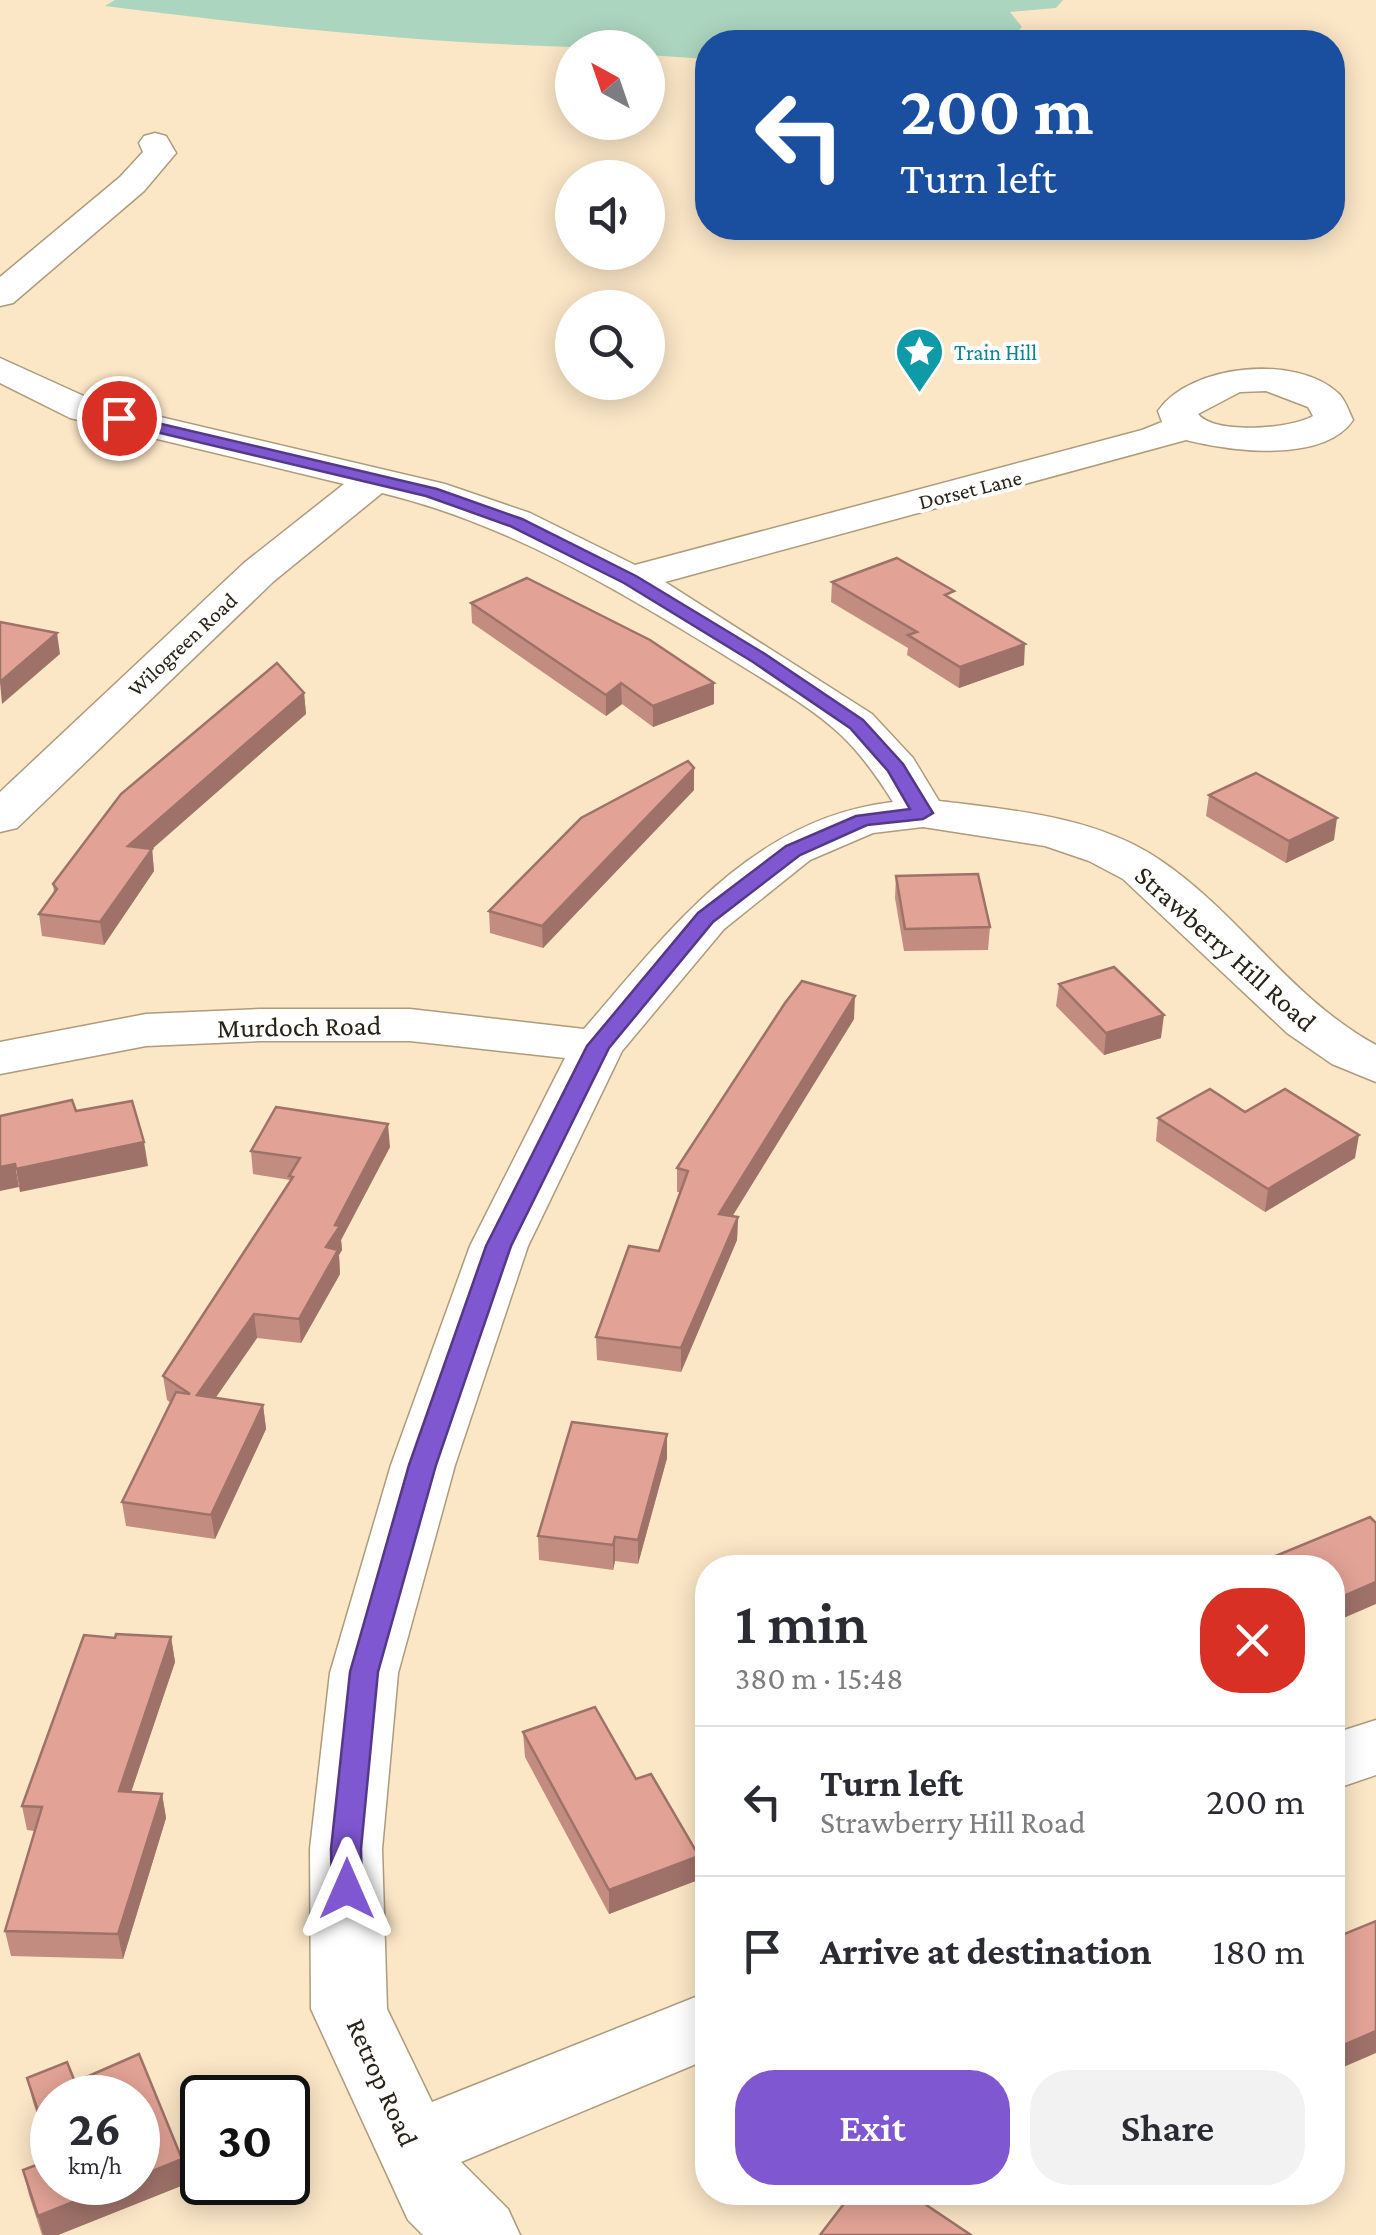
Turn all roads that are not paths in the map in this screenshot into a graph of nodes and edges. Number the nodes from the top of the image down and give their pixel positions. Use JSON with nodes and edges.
{"nodes":[{"id":1,"x":156,"y":143,"type":"dead end"},
{"id":2,"x":0,"y":295,"type":"edge"},
{"id":3,"x":0,"y":369,"type":"edge"},
{"id":4,"x":1184,"y":427,"type":"junction"},
{"id":5,"x":374,"y":481,"type":"junction"},
{"id":6,"x":630,"y":579,"type":"junction"},
{"id":7,"x":923,"y":813,"type":"junction"},
{"id":8,"x":0,"y":818,"type":"edge"},
{"id":9,"x":598,"y":1046,"type":"junction"},
{"id":10,"x":0,"y":1058,"type":"edge"},
{"id":11,"x":1376,"y":1066,"type":"edge"},
{"id":12,"x":1376,"y":1747,"type":"edge"},
{"id":13,"x":1345,"y":1758,"type":"edge"},
{"id":14,"x":695,"y":2029,"type":"edge"},
{"id":15,"x":411,"y":2147,"type":"junction"},
{"id":16,"x":478,"y":2235,"type":"edge"}],
"edges":[{"from":1,"to":2,"type":"street"},
{"from":3,"to":5,"type":"street"},
{"from":4,"to":4,"type":"street"},
{"from":4,"to":6,"type":"street","name":"Dorset Lane"},
{"from":5,"to":6,"type":"street"},
{"from":5,"to":8,"type":"street","name":"Wilogreen Road"},
{"from":6,"to":7,"type":"street"},
{"from":7,"to":9,"type":"street","name":"Retrop Road"},
{"from":7,"to":11,"type":"street","name":"Strawberry Hill Road"},
{"from":9,"to":10,"type":"street","name":"Murdoch Road"},
{"from":9,"to":15,"type":"street","name":"Retrop Road"},
{"from":12,"to":13,"type":"street"},
{"from":14,"to":15,"type":"street"},
{"from":15,"to":16,"type":"street","name":"Retrop Road"}]}
